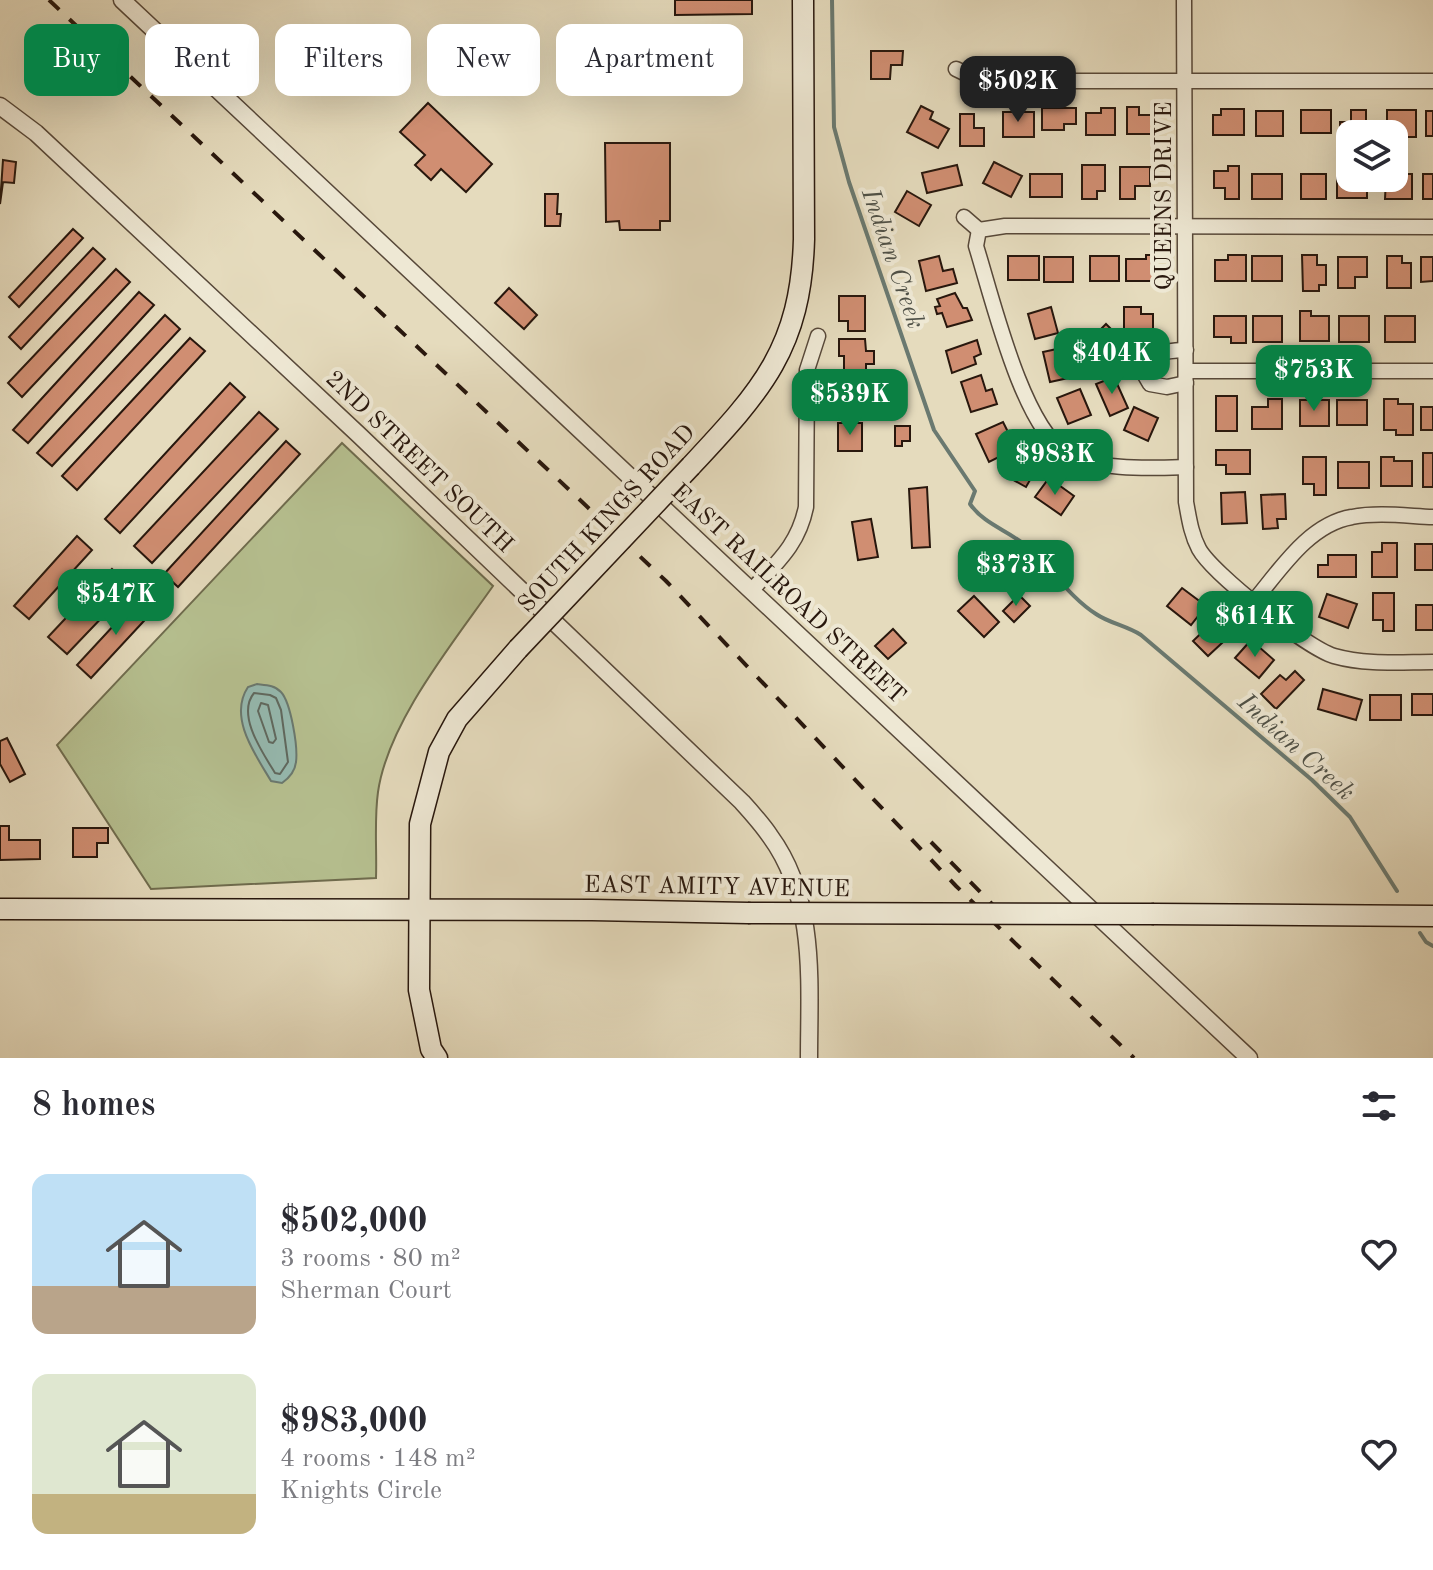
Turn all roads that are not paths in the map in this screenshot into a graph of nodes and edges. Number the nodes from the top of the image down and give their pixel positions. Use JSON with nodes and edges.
{"nodes":[{"id":1,"x":122,"y":0,"type":"edge"},
{"id":2,"x":803,"y":0,"type":"edge"},
{"id":3,"x":1184,"y":0,"type":"edge"},
{"id":4,"x":956,"y":69,"type":"dead end"},
{"id":5,"x":1184,"y":80,"type":"junction"},
{"id":6,"x":1433,"y":81,"type":"edge"},
{"id":7,"x":0,"y":106,"type":"edge"},
{"id":8,"x":964,"y":217,"type":"dead end"},
{"id":9,"x":1185,"y":227,"type":"junction"},
{"id":10,"x":1433,"y":227,"type":"edge"},
{"id":11,"x":979,"y":230,"type":"junction"},
{"id":12,"x":818,"y":336,"type":"dead end"},
{"id":13,"x":1186,"y":350,"type":"junction"},
{"id":14,"x":1433,"y":371,"type":"edge"},
{"id":15,"x":1186,"y":377,"type":"junction"},
{"id":16,"x":1186,"y":467,"type":"junction"},
{"id":17,"x":1433,"y":517,"type":"edge"},
{"id":18,"x":751,"y":591,"type":"junction"},
{"id":19,"x":1254,"y":601,"type":"junction"},
{"id":20,"x":1433,"y":662,"type":"edge"},
{"id":21,"x":0,"y":909,"type":"edge"},
{"id":22,"x":419,"y":910,"type":"junction"},
{"id":23,"x":1433,"y":916,"type":"edge"},
{"id":24,"x":437,"y":1058,"type":"edge"},
{"id":25,"x":809,"y":1058,"type":"edge"},
{"id":26,"x":1249,"y":1058,"type":"edge"}],
"edges":[{"from":1,"to":18,"type":"street","name":"EAST RAILROAD STREET"},
{"from":2,"to":22,"type":"main road","name":"SOUTH KINGS ROAD","bridge":true},
{"from":3,"to":5,"type":"street","name":"QUEENS DRIVE"},
{"from":4,"to":5,"type":"street"},
{"from":5,"to":6,"type":"street"},
{"from":5,"to":9,"type":"street","name":"QUEENS DRIVE"},
{"from":7,"to":25,"type":"street","name":"2ND STREET SOUTH"},
{"from":8,"to":11,"type":"street"},
{"from":9,"to":10,"type":"street"},
{"from":9,"to":11,"type":"street"},
{"from":9,"to":13,"type":"street","name":"QUEENS DRIVE"},
{"from":11,"to":16,"type":"street"},
{"from":12,"to":18,"type":"street"},
{"from":13,"to":15,"type":"street","name":"QUEENS DRIVE"},
{"from":13,"to":15,"type":"street"},
{"from":14,"to":15,"type":"street"},
{"from":15,"to":16,"type":"street","name":"QUEENS DRIVE"},
{"from":16,"to":19,"type":"street","name":"QUEENS DRIVE"},
{"from":17,"to":19,"type":"street"},
{"from":18,"to":26,"type":"street","name":"EAST RAILROAD STREET"},
{"from":19,"to":20,"type":"street","name":"QUEENS DRIVE"},
{"from":21,"to":22,"type":"main road","name":"EAST AMITY AVENUE"},
{"from":22,"to":23,"type":"main road","name":"EAST AMITY AVENUE","bridge":true},
{"from":22,"to":24,"type":"main road","name":"SOUTH KINGS ROAD"}]}
